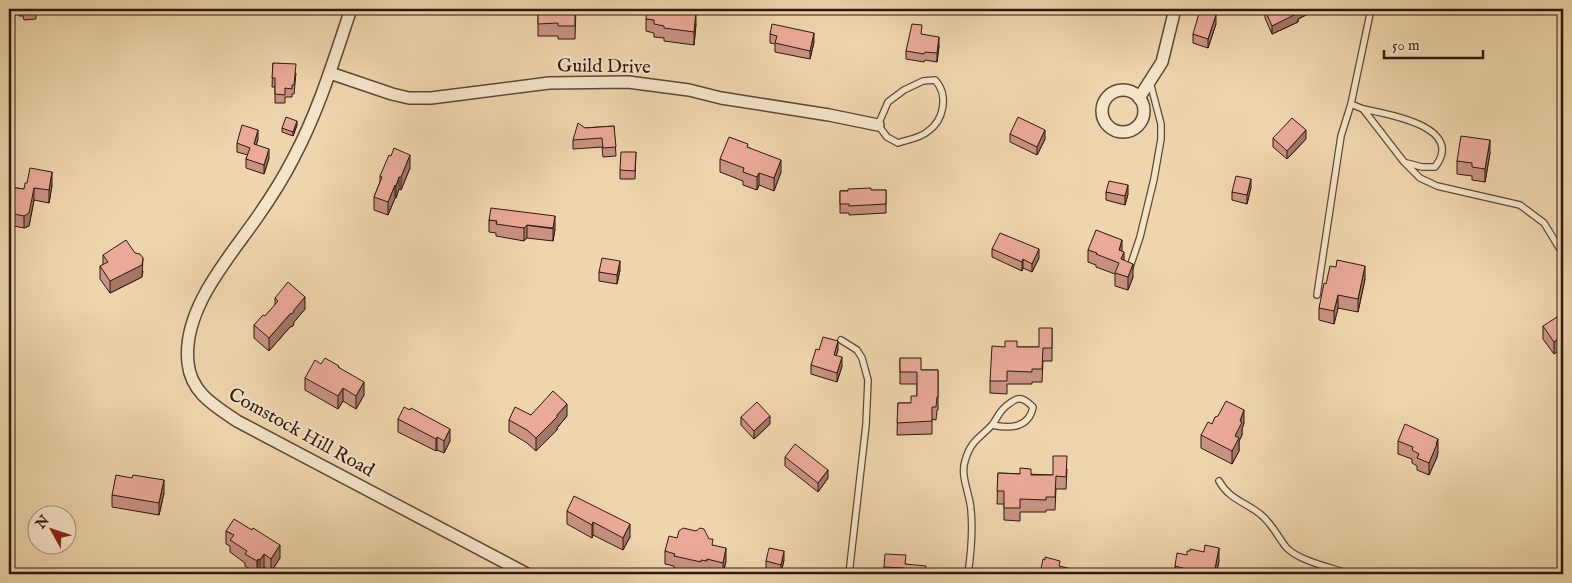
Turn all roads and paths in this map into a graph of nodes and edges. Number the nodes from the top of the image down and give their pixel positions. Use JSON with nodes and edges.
{"nodes":[{"id":1,"x":351,"y":9,"type":"edge"},
{"id":2,"x":1175,"y":9,"type":"edge"},
{"id":3,"x":1371,"y":9,"type":"edge"},
{"id":4,"x":330,"y":73,"type":"junction"},
{"id":5,"x":1150,"y":82,"type":"junction"},
{"id":6,"x":1139,"y":98,"type":"dead end"},
{"id":7,"x":1351,"y":104,"type":"junction"},
{"id":8,"x":1363,"y":109,"type":"junction"},
{"id":9,"x":878,"y":125,"type":"junction"},
{"id":10,"x":1404,"y":162,"type":"junction"},
{"id":11,"x":1563,"y":254,"type":"edge"},
{"id":12,"x":1129,"y":270,"type":"edge"},
{"id":13,"x":1316,"y":295,"type":"dead end"},
{"id":14,"x":841,"y":340,"type":"dead end"},
{"id":15,"x":992,"y":425,"type":"junction"},
{"id":16,"x":1219,"y":481,"type":"dead end"},
{"id":17,"x":527,"y":574,"type":"edge"},
{"id":18,"x":849,"y":574,"type":"edge"},
{"id":19,"x":968,"y":574,"type":"edge"},
{"id":20,"x":1350,"y":574,"type":"edge"}],
"edges":[{"from":1,"to":4,"type":"street","name":"Comstock Hill Road"},
{"from":2,"to":5,"type":"street"},
{"from":3,"to":7,"type":"lane"},
{"from":4,"to":9,"type":"street","name":"Guild Drive"},
{"from":4,"to":17,"type":"street","name":"Comstock Hill Road"},
{"from":5,"to":6,"type":"street"},
{"from":5,"to":12,"type":"lane"},
{"from":7,"to":8,"type":"lane"},
{"from":7,"to":13,"type":"lane"},
{"from":8,"to":10,"type":"lane"},
{"from":8,"to":10,"type":"lane"},
{"from":9,"to":9,"type":"lane"},
{"from":10,"to":11,"type":"lane"},
{"from":14,"to":18,"type":"lane"},
{"from":15,"to":15,"type":"lane"},
{"from":15,"to":19,"type":"lane"},
{"from":16,"to":20,"type":"lane"}]}
